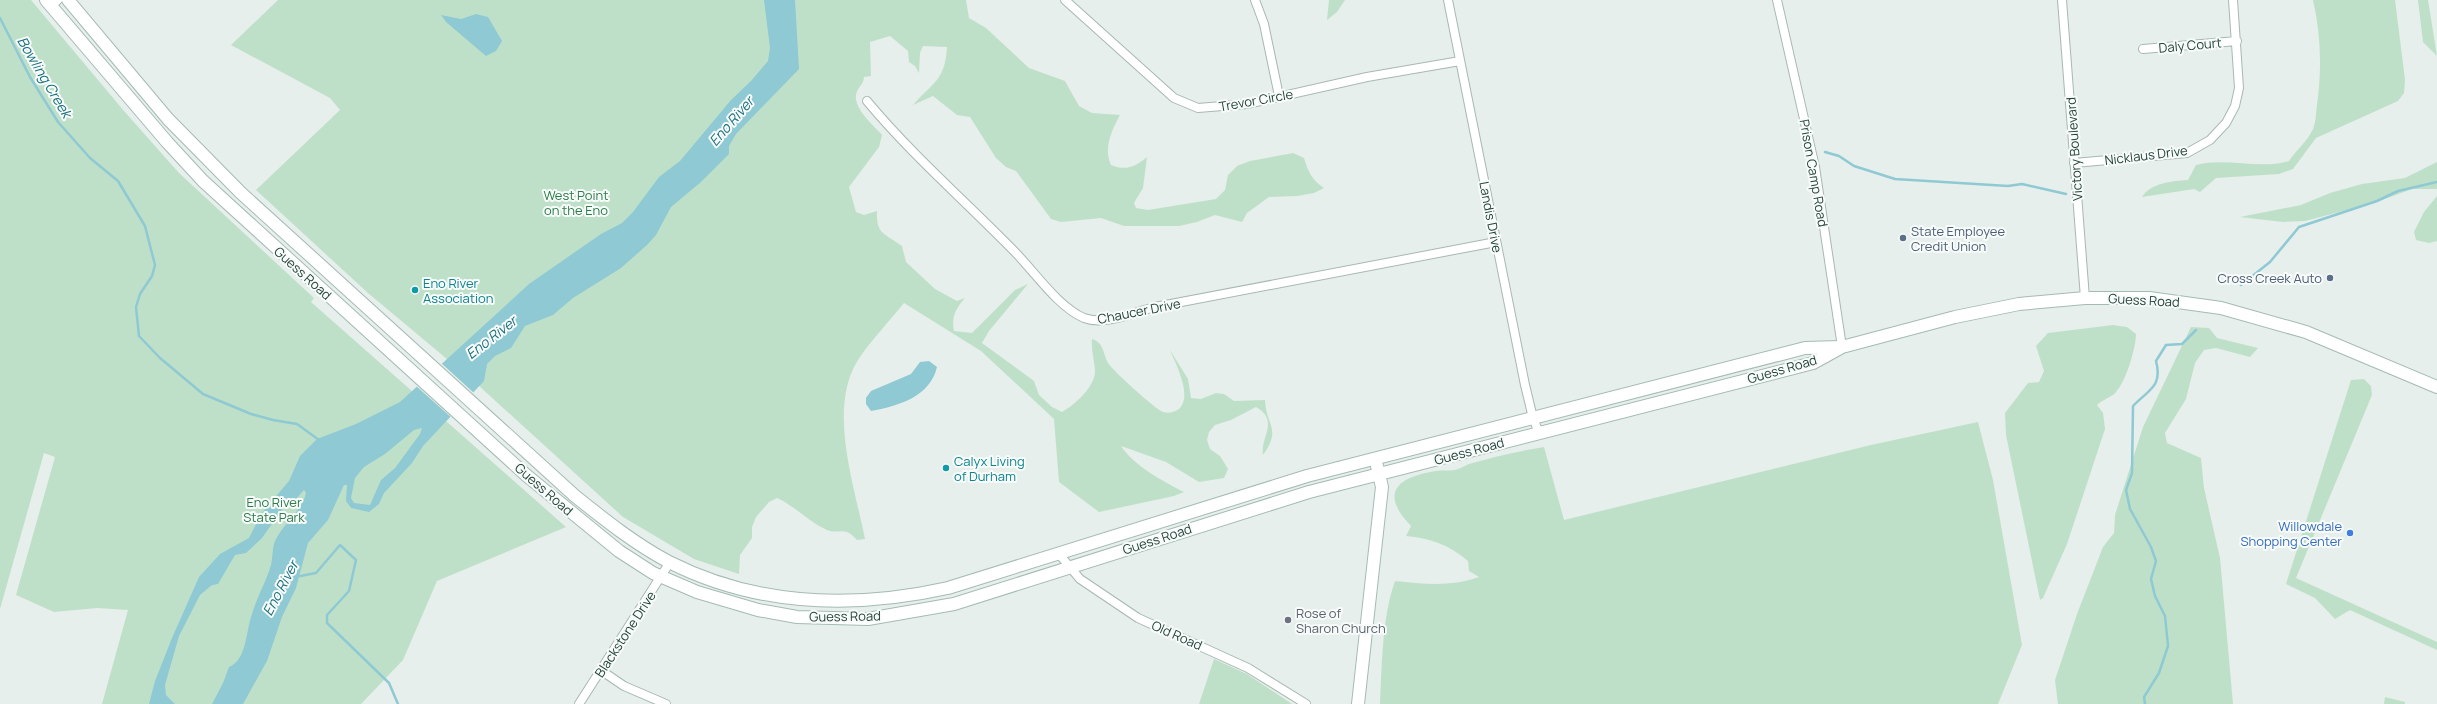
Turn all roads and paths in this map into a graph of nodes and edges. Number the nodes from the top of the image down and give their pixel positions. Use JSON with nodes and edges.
{"nodes":[{"id":1,"x":68,"y":0,"type":"edge"},
{"id":2,"x":1065,"y":0,"type":"edge"},
{"id":3,"x":1255,"y":0,"type":"edge"},
{"id":4,"x":1448,"y":0,"type":"edge"},
{"id":5,"x":1777,"y":0,"type":"edge"},
{"id":6,"x":2062,"y":0,"type":"edge"},
{"id":7,"x":2233,"y":0,"type":"edge"},
{"id":8,"x":52,"y":2,"type":"edge"},
{"id":9,"x":2237,"y":42,"type":"junction"},
{"id":10,"x":2143,"y":49,"type":"dead end"},
{"id":11,"x":1460,"y":61,"type":"junction"},
{"id":12,"x":1279,"y":96,"type":"junction"},
{"id":13,"x":868,"y":101,"type":"dead end"},
{"id":14,"x":2074,"y":163,"type":"junction"},
{"id":15,"x":1496,"y":242,"type":"junction"},
{"id":16,"x":2085,"y":298,"type":"junction"},
{"id":17,"x":1842,"y":347,"type":"junction"},
{"id":18,"x":2437,"y":387,"type":"edge"},
{"id":19,"x":1533,"y":418,"type":"junction"},
{"id":20,"x":1539,"y":433,"type":"junction"},
{"id":21,"x":1375,"y":459,"type":"junction"},
{"id":22,"x":1379,"y":473,"type":"junction"},
{"id":23,"x":1059,"y":554,"type":"junction"},
{"id":24,"x":670,"y":562,"type":"junction"},
{"id":25,"x":1070,"y":568,"type":"junction"},
{"id":26,"x":662,"y":576,"type":"junction"},
{"id":27,"x":602,"y":671,"type":"junction"},
{"id":28,"x":579,"y":704,"type":"edge"},
{"id":29,"x":666,"y":704,"type":"edge"},
{"id":30,"x":1306,"y":704,"type":"edge"},
{"id":31,"x":1358,"y":704,"type":"edge"}],
"edges":[{"from":1,"to":24,"type":"main road","name":"Guess Road"},
{"from":2,"to":12,"type":"street","name":"Trevor Circle"},
{"from":3,"to":12,"type":"street"},
{"from":4,"to":11,"type":"street","name":"Landis Drive"},
{"from":5,"to":17,"type":"street","name":"Prison Camp Road"},
{"from":6,"to":14,"type":"street","name":"Victory Boulevard"},
{"from":7,"to":9,"type":"street","name":"Nicklaus Drive"},
{"from":8,"to":26,"type":"main road","name":"Guess Road"},
{"from":9,"to":10,"type":"street","name":"Daly Court"},
{"from":9,"to":14,"type":"street","name":"Nicklaus Drive"},
{"from":11,"to":12,"type":"street","name":"Trevor Circle"},
{"from":11,"to":15,"type":"street","name":"Landis Drive"},
{"from":13,"to":15,"type":"street","name":"Chaucer Drive"},
{"from":14,"to":16,"type":"street","name":"Victory Boulevard"},
{"from":15,"to":19,"type":"street","name":"Landis Drive"},
{"from":16,"to":17,"type":"main road","name":"Guess Road"},
{"from":16,"to":18,"type":"main road","name":"Guess Road"},
{"from":17,"to":19,"type":"main road","name":"Guess Road"},
{"from":17,"to":20,"type":"main road","name":"Guess Road"},
{"from":19,"to":20,"type":"street","name":"Landis Drive"},
{"from":19,"to":21,"type":"main road","name":"Guess Road"},
{"from":20,"to":22,"type":"main road","name":"Guess Road"},
{"from":21,"to":22,"type":"main road"},
{"from":21,"to":23,"type":"main road","name":"Guess Road"},
{"from":22,"to":25,"type":"main road","name":"Guess Road"},
{"from":22,"to":31,"type":"main road"},
{"from":23,"to":24,"type":"main road","name":"Guess Road"},
{"from":23,"to":25,"type":"street","name":"Old Road"},
{"from":24,"to":26,"type":"street","name":"Blackstone Drive"},
{"from":25,"to":26,"type":"main road","name":"Guess Road"},
{"from":25,"to":30,"type":"street","name":"Old Road"},
{"from":26,"to":27,"type":"street","name":"Blackstone Drive"},
{"from":27,"to":28,"type":"street","name":"Blackstone Drive"},
{"from":27,"to":29,"type":"street"}]}
